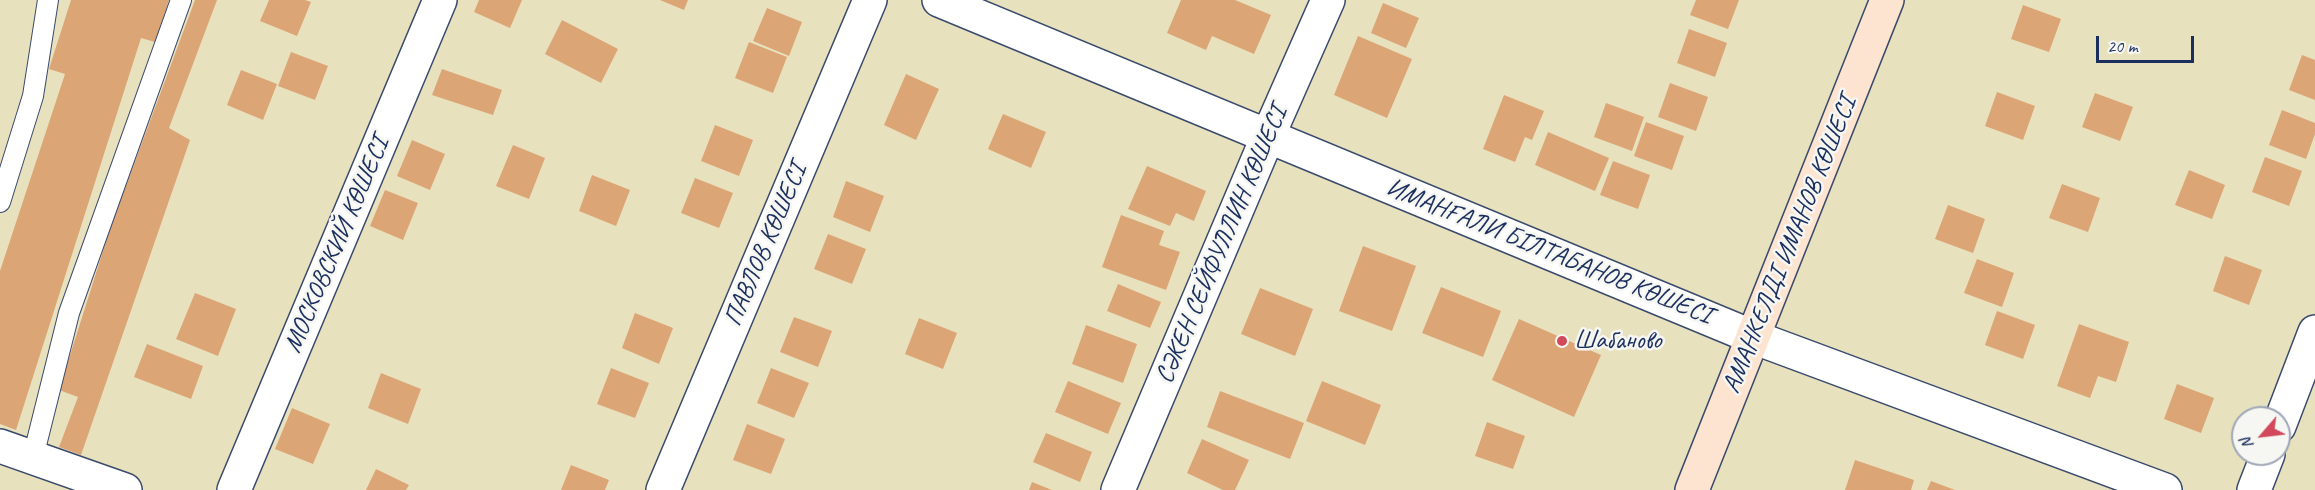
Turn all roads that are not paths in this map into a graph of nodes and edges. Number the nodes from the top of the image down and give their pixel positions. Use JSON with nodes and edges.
{"nodes":[{"id":1,"x":48,"y":0,"type":"edge"},
{"id":2,"x":181,"y":0,"type":"edge"},
{"id":3,"x":441,"y":0,"type":"edge"},
{"id":4,"x":870,"y":0,"type":"edge"},
{"id":5,"x":939,"y":0,"type":"edge"},
{"id":6,"x":1328,"y":0,"type":"edge"},
{"id":7,"x":1887,"y":0,"type":"edge"},
{"id":8,"x":1268,"y":136,"type":"junction"},
{"id":9,"x":0,"y":202,"type":"edge"},
{"id":10,"x":2315,"y":332,"type":"edge"},
{"id":11,"x":1753,"y":337,"type":"junction"},
{"id":12,"x":2287,"y":406,"type":"edge"},
{"id":13,"x":0,"y":446,"type":"edge"},
{"id":14,"x":33,"y":457,"type":"junction"},
{"id":15,"x":2263,"y":466,"type":"edge"},
{"id":16,"x":125,"y":490,"type":"edge"},
{"id":17,"x":234,"y":490,"type":"edge"},
{"id":18,"x":663,"y":490,"type":"edge"},
{"id":19,"x":1118,"y":490,"type":"edge"},
{"id":20,"x":1692,"y":490,"type":"edge"},
{"id":21,"x":2165,"y":490,"type":"edge"},
{"id":22,"x":2254,"y":490,"type":"edge"}],
"edges":[{"from":1,"to":9,"type":"lane"},
{"from":2,"to":14,"type":"lane"},
{"from":3,"to":17,"type":"street","name":"МОСКОВСКИЙ КӨШЕСІ"},
{"from":4,"to":18,"type":"street","name":"ПАВЛОВ КӨШЕСІ"},
{"from":5,"to":8,"type":"street","name":"ИМАНҒАЛИ БІЛТАБАНОВ КӨШЕСІ"},
{"from":6,"to":8,"type":"street","name":"СӘКЕН СЕЙФУЛЛИН КӨШЕСІ"},
{"from":7,"to":11,"type":"main road","name":"АМАНКЕЛДІ ИМАНОВ КӨШЕСІ"},
{"from":8,"to":11,"type":"street","name":"ИМАНҒАЛИ БІЛТАБАНОВ КӨШЕСІ"},
{"from":8,"to":19,"type":"street","name":"СӘКЕН СЕЙФУЛЛИН КӨШЕСІ"},
{"from":10,"to":12,"type":"street"},
{"from":11,"to":20,"type":"main road","name":"АМАНКЕЛДІ ИМАНОВ КӨШЕСІ"},
{"from":11,"to":21,"type":"street","name":"ИМАНҒАЛИ БІЛТАБАНОВ КӨШЕСІ"},
{"from":13,"to":14,"type":"street"},
{"from":14,"to":16,"type":"street"},
{"from":15,"to":22,"type":"street"}]}
